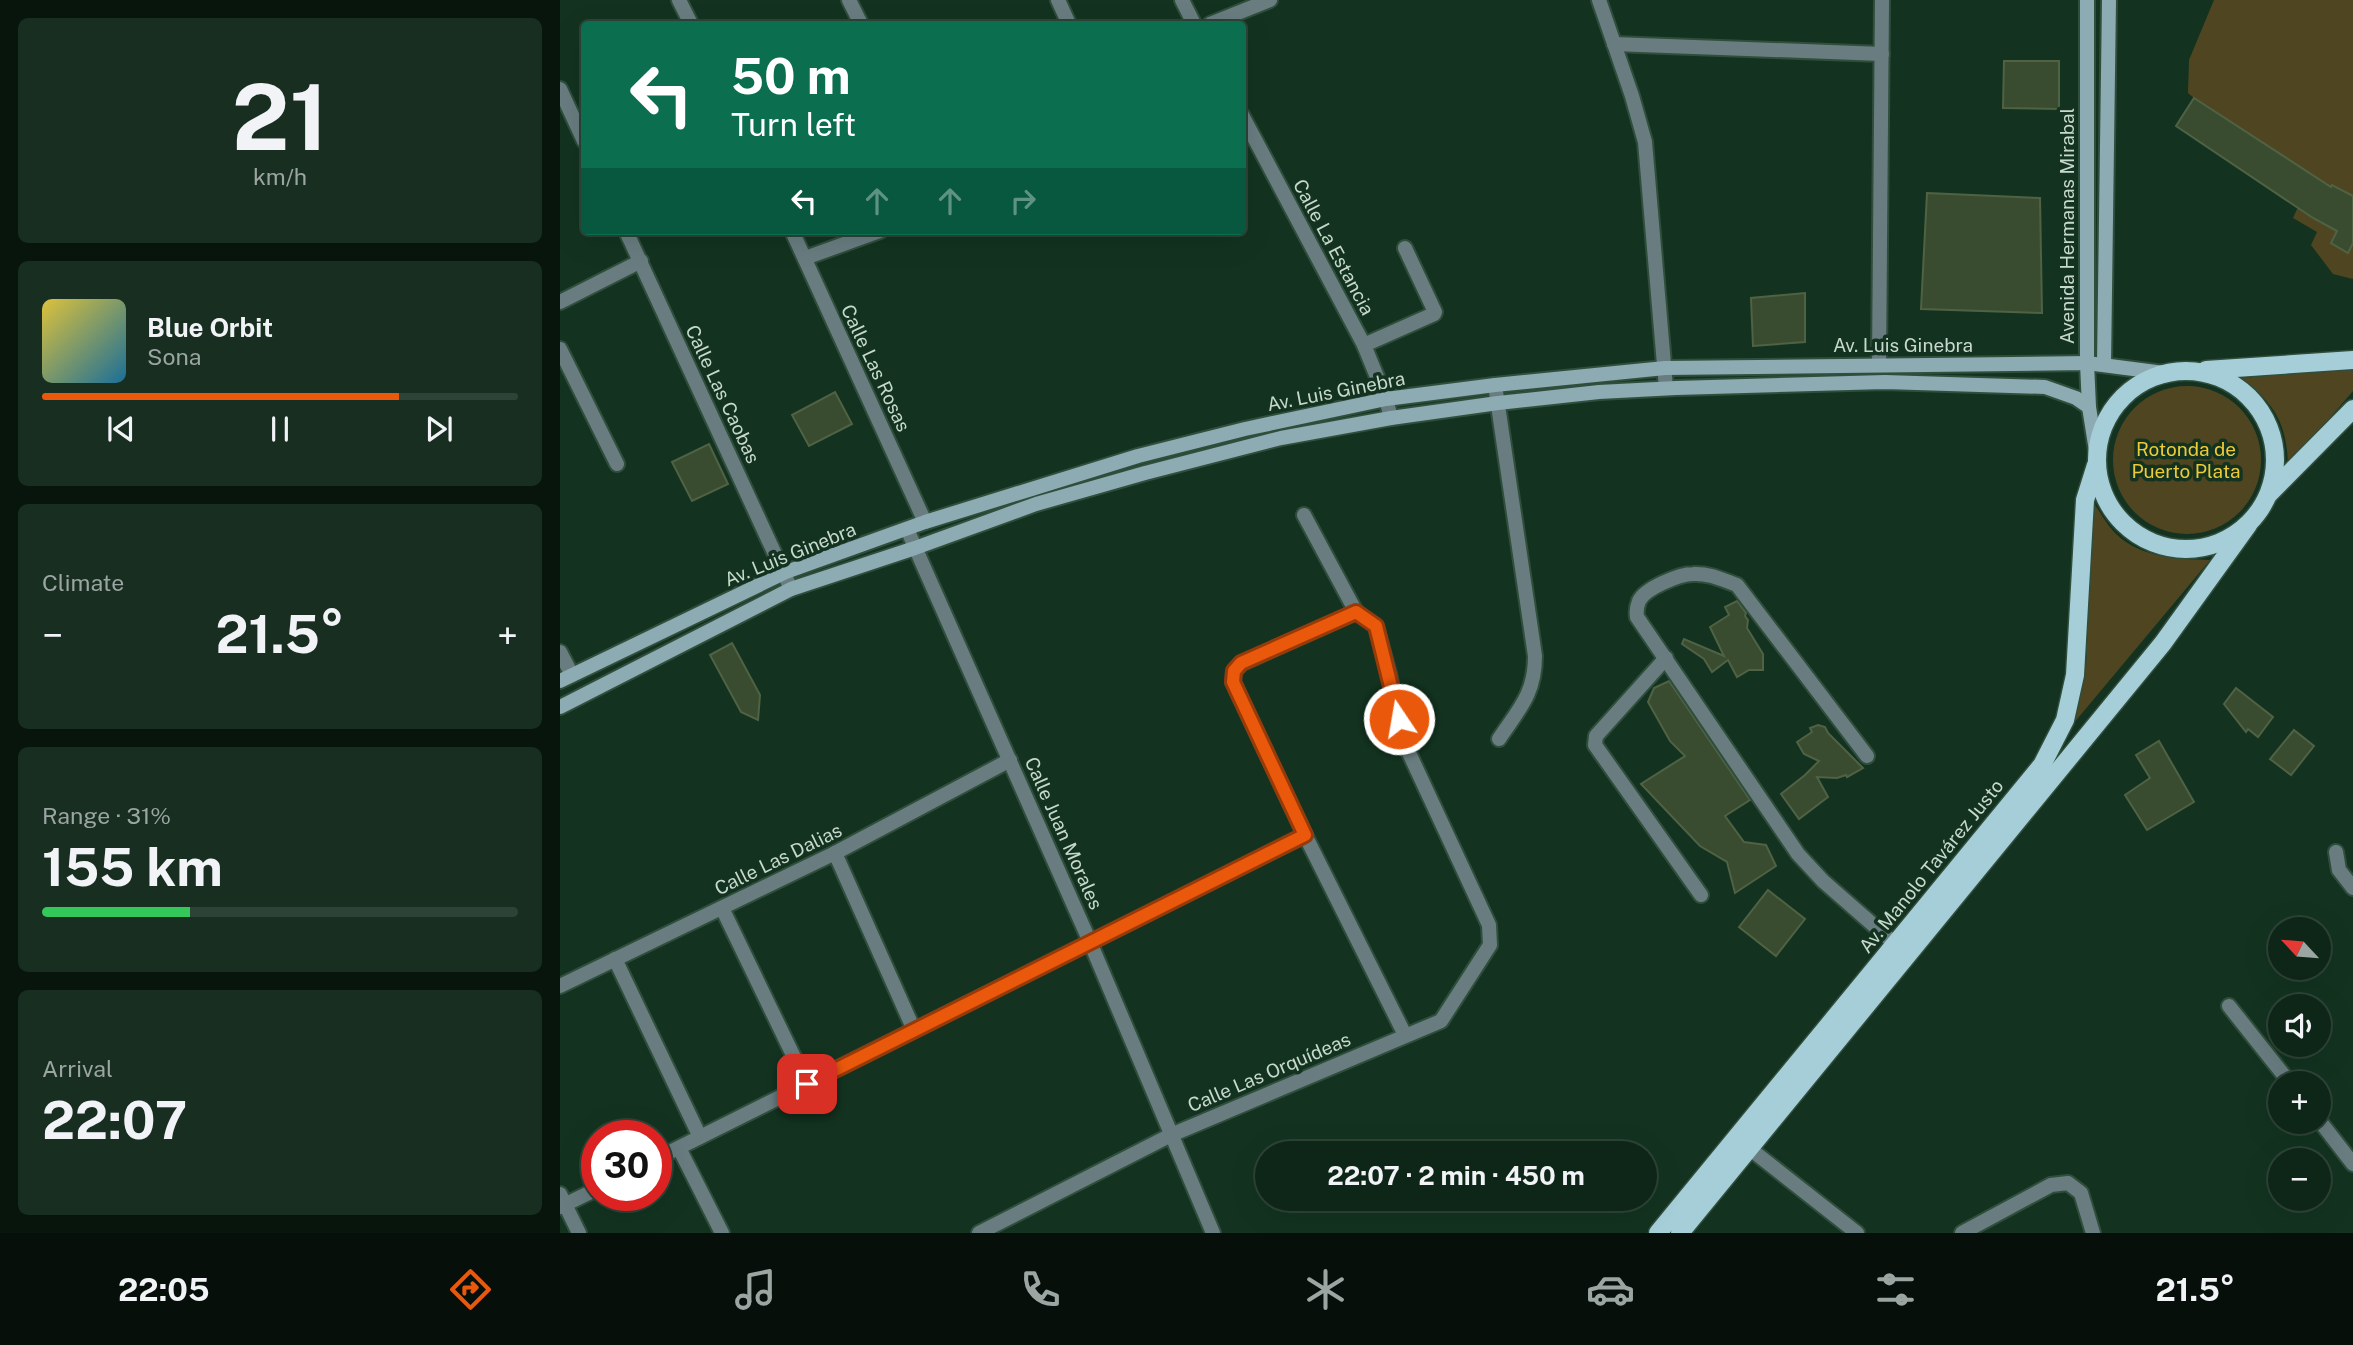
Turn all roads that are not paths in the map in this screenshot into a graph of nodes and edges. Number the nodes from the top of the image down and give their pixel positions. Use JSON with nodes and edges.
{"nodes":[{"id":1,"x":679,"y":0,"type":"edge"},
{"id":2,"x":849,"y":0,"type":"edge"},
{"id":3,"x":1058,"y":0,"type":"edge"},
{"id":4,"x":1182,"y":0,"type":"edge"},
{"id":5,"x":1270,"y":0,"type":"edge"},
{"id":6,"x":1600,"y":0,"type":"edge"},
{"id":7,"x":1882,"y":0,"type":"edge"},
{"id":8,"x":2087,"y":0,"type":"edge"},
{"id":9,"x":2109,"y":0,"type":"edge"},
{"id":10,"x":690,"y":21,"type":"edge"},
{"id":11,"x":860,"y":21,"type":"edge"},
{"id":12,"x":1068,"y":21,"type":"edge"},
{"id":13,"x":1192,"y":21,"type":"edge"},
{"id":14,"x":1218,"y":21,"type":"edge"},
{"id":15,"x":1614,"y":44,"type":"junction"},
{"id":16,"x":1882,"y":54,"type":"junction"},
{"id":17,"x":560,"y":89,"type":"edge"},
{"id":18,"x":1246,"y":123,"type":"edge"},
{"id":19,"x":581,"y":134,"type":"edge"},
{"id":20,"x":628,"y":235,"type":"edge"},
{"id":21,"x":794,"y":235,"type":"edge"},
{"id":22,"x":869,"y":235,"type":"edge"},
{"id":23,"x":1405,"y":248,"type":"dead end"},
{"id":24,"x":805,"y":258,"type":"junction"},
{"id":25,"x":640,"y":261,"type":"junction"},
{"id":26,"x":560,"y":302,"type":"edge"},
{"id":27,"x":1364,"y":345,"type":"junction"},
{"id":28,"x":560,"y":349,"type":"edge"},
{"id":29,"x":2353,"y":360,"type":"edge"},
{"id":30,"x":2087,"y":363,"type":"junction"},
{"id":31,"x":2104,"y":364,"type":"junction"},
{"id":32,"x":1879,"y":365,"type":"junction"},
{"id":33,"x":1665,"y":368,"type":"junction"},
{"id":34,"x":2197,"y":371,"type":"junction"},
{"id":35,"x":2164,"y":373,"type":"junction"},
{"id":36,"x":1495,"y":385,"type":"junction"},
{"id":37,"x":1666,"y":388,"type":"junction"},
{"id":38,"x":1386,"y":399,"type":"junction"},
{"id":39,"x":1498,"y":403,"type":"junction"},
{"id":40,"x":2089,"y":407,"type":"junction"},
{"id":41,"x":2353,"y":409,"type":"edge"},
{"id":42,"x":1391,"y":418,"type":"junction"},
{"id":43,"x":2096,"y":458,"type":"junction"},
{"id":44,"x":617,"y":464,"type":"dead end"},
{"id":45,"x":2269,"y":494,"type":"junction"},
{"id":46,"x":1304,"y":515,"type":"dead end"},
{"id":47,"x":925,"y":522,"type":"junction"},
{"id":48,"x":2248,"y":525,"type":"junction"},
{"id":49,"x":907,"y":529,"type":"junction"},
{"id":50,"x":915,"y":548,"type":"junction"},
{"id":51,"x":786,"y":572,"type":"junction"},
{"id":52,"x":791,"y":589,"type":"junction"},
{"id":53,"x":1356,"y":612,"type":"junction"},
{"id":54,"x":560,"y":652,"type":"edge"},
{"id":55,"x":1666,"y":658,"type":"junction"},
{"id":56,"x":566,"y":678,"type":"edge"},
{"id":57,"x":560,"y":707,"type":"edge"},
{"id":58,"x":1499,"y":739,"type":"dead end"},
{"id":59,"x":1867,"y":757,"type":"dead end"},
{"id":60,"x":1010,"y":760,"type":"junction"},
{"id":61,"x":1305,"y":835,"type":"junction"},
{"id":62,"x":2336,"y":852,"type":"dead end"},
{"id":63,"x":835,"y":853,"type":"junction"},
{"id":64,"x":2353,"y":888,"type":"edge"},
{"id":65,"x":1701,"y":895,"type":"dead end"},
{"id":66,"x":722,"y":908,"type":"junction"},
{"id":67,"x":1090,"y":942,"type":"junction"},
{"id":68,"x":1895,"y":944,"type":"junction"},
{"id":69,"x":614,"y":960,"type":"junction"},
{"id":70,"x":560,"y":986,"type":"edge"},
{"id":71,"x":2229,"y":1006,"type":"dead end"},
{"id":72,"x":914,"y":1030,"type":"junction"},
{"id":73,"x":1405,"y":1035,"type":"junction"},
{"id":74,"x":2280,"y":1071,"type":"edge"},
{"id":75,"x":807,"y":1084,"type":"junction"},
{"id":76,"x":2330,"y":1134,"type":"edge"},
{"id":77,"x":1171,"y":1135,"type":"junction"},
{"id":78,"x":700,"y":1137,"type":"junction"},
{"id":79,"x":679,"y":1148,"type":"junction"},
{"id":80,"x":1749,"y":1148,"type":"junction"},
{"id":81,"x":672,"y":1151,"type":"edge"},
{"id":82,"x":2353,"y":1164,"type":"edge"},
{"id":83,"x":581,"y":1194,"type":"edge"},
{"id":84,"x":562,"y":1201,"type":"edge"},
{"id":85,"x":579,"y":1233,"type":"edge"},
{"id":86,"x":722,"y":1233,"type":"edge"},
{"id":87,"x":979,"y":1233,"type":"edge"},
{"id":88,"x":1213,"y":1233,"type":"edge"},
{"id":89,"x":1658,"y":1233,"type":"edge"},
{"id":90,"x":1680,"y":1233,"type":"edge"},
{"id":91,"x":1857,"y":1233,"type":"edge"},
{"id":92,"x":1962,"y":1233,"type":"edge"},
{"id":93,"x":2093,"y":1233,"type":"edge"}],
"edges":[{"from":1,"to":10,"type":"street"},
{"from":2,"to":11,"type":"street"},
{"from":3,"to":12,"type":"street"},
{"from":4,"to":13,"type":"street"},
{"from":5,"to":14,"type":"street"},
{"from":6,"to":15,"type":"street"},
{"from":7,"to":16,"type":"street"},
{"from":8,"to":30,"type":"street","name":"Avenida Hermanas Mirabal"},
{"from":9,"to":31,"type":"street","name":"Avenida Hermanas Mirabal"},
{"from":15,"to":16,"type":"street"},
{"from":15,"to":33,"type":"street"},
{"from":16,"to":32,"type":"street"},
{"from":17,"to":19,"type":"street"},
{"from":18,"to":27,"type":"street","name":"Calle La Estancia"},
{"from":20,"to":25,"type":"street","name":"Calle Las Caobas"},
{"from":21,"to":24,"type":"street","name":"Calle Las Rosas"},
{"from":22,"to":24,"type":"street"},
{"from":23,"to":27,"type":"street"},
{"from":24,"to":47,"type":"street","name":"Calle Las Rosas"},
{"from":25,"to":26,"type":"street"},
{"from":25,"to":51,"type":"street","name":"Calle Las Caobas"},
{"from":27,"to":38,"type":"street","name":"Calle La Estancia"},
{"from":28,"to":44,"type":"street"},
{"from":29,"to":34,"type":"main road"},
{"from":30,"to":31,"type":"street","name":"Av. Luis Ginebra"},
{"from":30,"to":32,"type":"street","name":"Av. Luis Ginebra"},
{"from":30,"to":40,"type":"street","name":"Avenida Hermanas Mirabal"},
{"from":31,"to":35,"type":"street","name":"Av. Luis Ginebra"},
{"from":32,"to":33,"type":"street","name":"Av. Luis Ginebra"},
{"from":33,"to":36,"type":"street","name":"Av. Luis Ginebra"},
{"from":33,"to":37,"type":"street"},
{"from":34,"to":35,"type":"main road"},
{"from":34,"to":45,"type":"main road"},
{"from":35,"to":43,"type":"main road"},
{"from":36,"to":38,"type":"street","name":"Av. Luis Ginebra"},
{"from":36,"to":39,"type":"street"},
{"from":37,"to":39,"type":"street","name":"Av. Luis Ginebra"},
{"from":37,"to":40,"type":"street","name":"Av. Luis Ginebra"},
{"from":38,"to":42,"type":"street","name":"Calle La Estancia"},
{"from":38,"to":47,"type":"street","name":"Av. Luis Ginebra"},
{"from":39,"to":42,"type":"street","name":"Av. Luis Ginebra"},
{"from":39,"to":58,"type":"street"},
{"from":40,"to":43,"type":"street","name":"Avenida Hermanas Mirabal"},
{"from":41,"to":45,"type":"main road"},
{"from":42,"to":50,"type":"street","name":"Av. Luis Ginebra"},
{"from":43,"to":48,"type":"main road"},
{"from":43,"to":68,"type":"main road","name":"Av. Manolo Tavárez Justo"},
{"from":45,"to":48,"type":"main road"},
{"from":46,"to":53,"type":"street","name":"Calle Las Orquídeas"},
{"from":47,"to":49,"type":"street","name":"Av. Luis Ginebra"},
{"from":48,"to":80,"type":"main road","name":"Av. Manolo Tavárez Justo"},
{"from":49,"to":50,"type":"street","name":"Calle Juan Morales"},
{"from":49,"to":51,"type":"street","name":"Av. Luis Ginebra"},
{"from":50,"to":52,"type":"street","name":"Av. Luis Ginebra"},
{"from":50,"to":60,"type":"street","name":"Calle Juan Morales"},
{"from":51,"to":52,"type":"street","name":"Calle Las Caobas"},
{"from":51,"to":56,"type":"street","name":"Av. Luis Ginebra"},
{"from":52,"to":57,"type":"street","name":"Av. Luis Ginebra"},
{"from":53,"to":61,"type":"street"},
{"from":53,"to":73,"type":"street","name":"Calle Las Orquídeas"},
{"from":54,"to":56,"type":"street"},
{"from":55,"to":59,"type":"street"},
{"from":55,"to":65,"type":"street"},
{"from":55,"to":68,"type":"street"},
{"from":60,"to":63,"type":"street","name":"Calle Las Dalias"},
{"from":60,"to":67,"type":"street","name":"Calle Juan Morales"},
{"from":61,"to":67,"type":"street"},
{"from":61,"to":73,"type":"street"},
{"from":62,"to":64,"type":"street"},
{"from":63,"to":66,"type":"street","name":"Calle Las Dalias"},
{"from":63,"to":72,"type":"street"},
{"from":66,"to":69,"type":"street","name":"Calle Las Dalias"},
{"from":66,"to":75,"type":"street"},
{"from":67,"to":72,"type":"street"},
{"from":67,"to":77,"type":"street","name":"Calle Juan Morales"},
{"from":68,"to":89,"type":"main road","name":"Av. Manolo Tavárez Justo"},
{"from":69,"to":70,"type":"street","name":"Calle Las Dalias"},
{"from":69,"to":78,"type":"street"},
{"from":71,"to":74,"type":"street"},
{"from":72,"to":75,"type":"street"},
{"from":73,"to":77,"type":"street","name":"Calle Las Orquídeas"},
{"from":75,"to":78,"type":"street"},
{"from":76,"to":82,"type":"street"},
{"from":77,"to":87,"type":"street","name":"Calle Las Orquídeas"},
{"from":77,"to":88,"type":"street","name":"Calle Juan Morales"},
{"from":78,"to":79,"type":"street"},
{"from":79,"to":81,"type":"street"},
{"from":79,"to":86,"type":"street"},
{"from":80,"to":90,"type":"main road","name":"Av. Manolo Tavárez Justo"},
{"from":80,"to":91,"type":"street"},
{"from":83,"to":84,"type":"street"},
{"from":84,"to":85,"type":"street"},
{"from":92,"to":93,"type":"street"}]}
